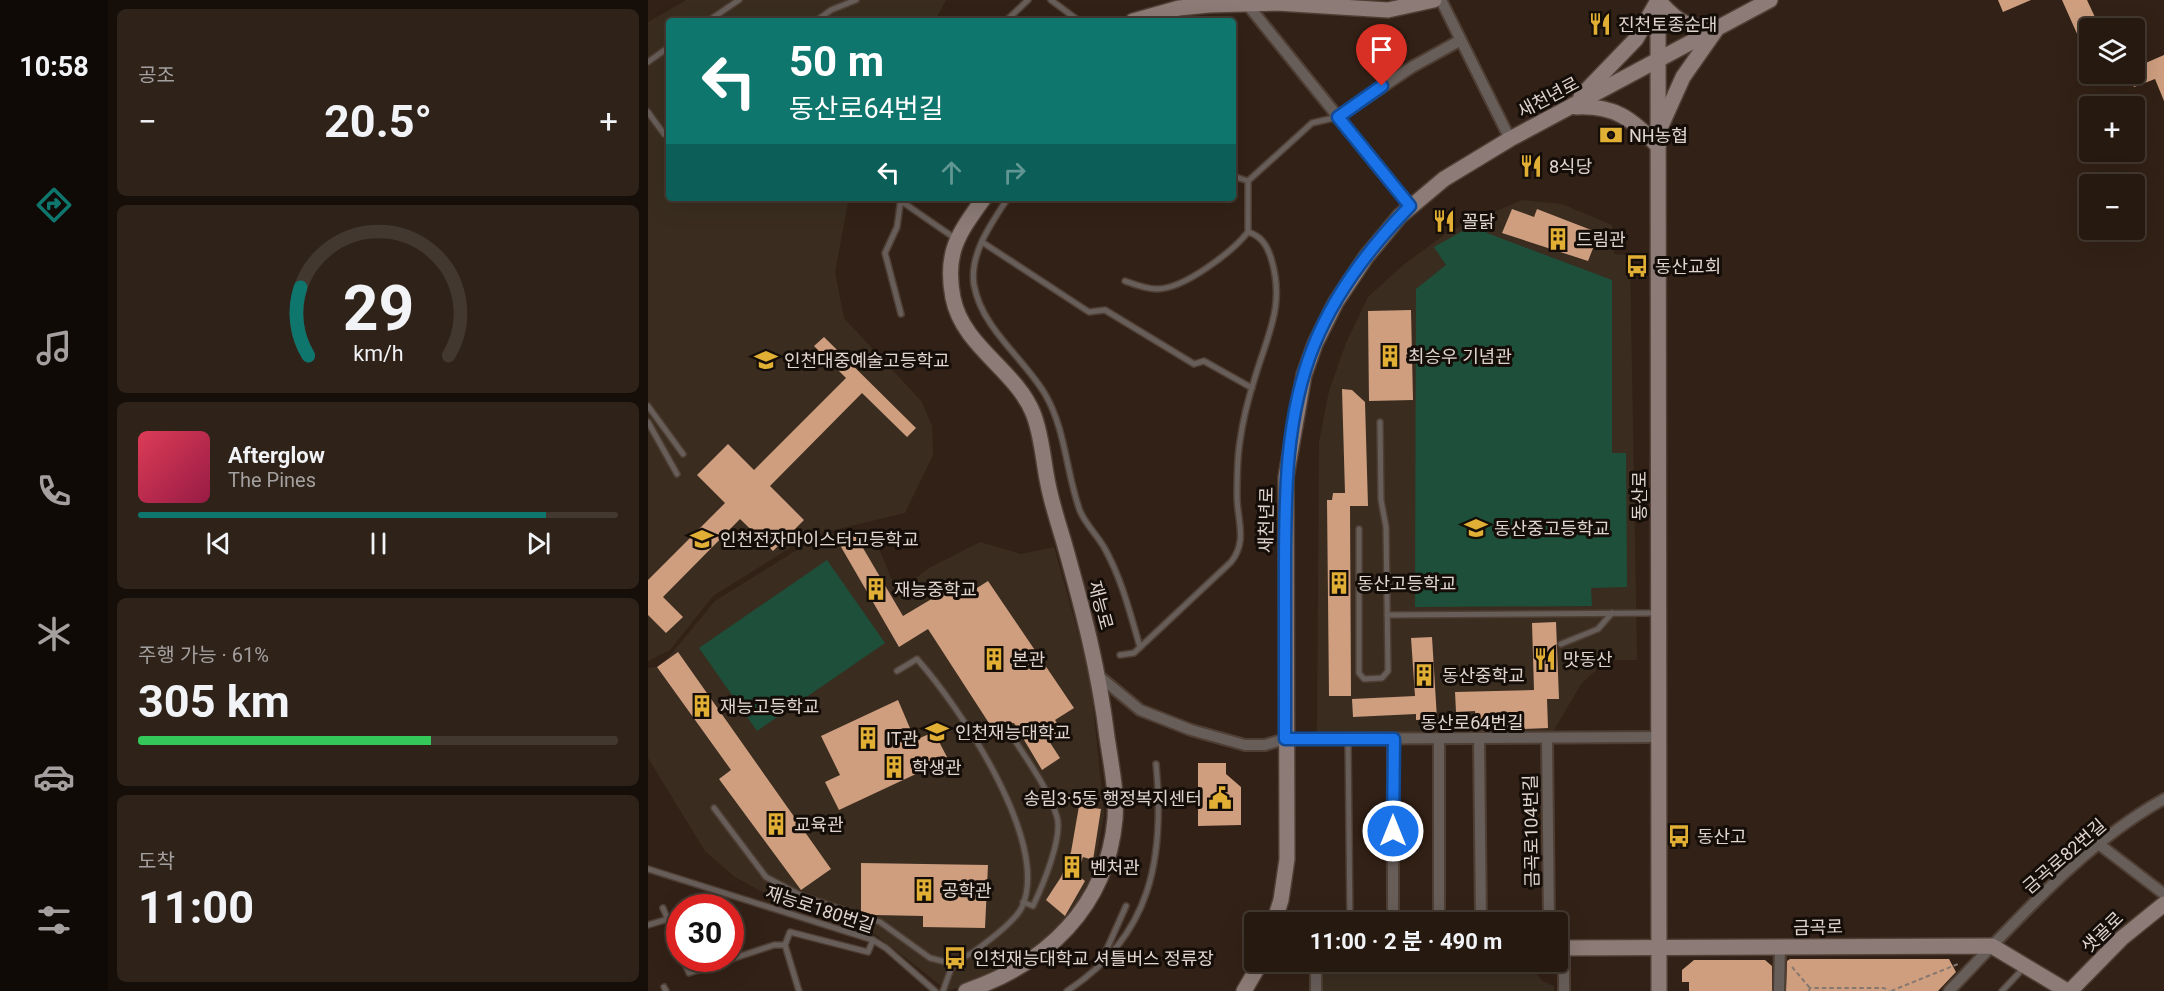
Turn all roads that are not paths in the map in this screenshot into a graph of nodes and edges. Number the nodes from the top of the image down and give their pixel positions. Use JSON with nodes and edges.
{"nodes":[{"id":1,"x":739,"y":0,"type":"edge"},
{"id":2,"x":856,"y":0,"type":"edge"},
{"id":3,"x":1028,"y":0,"type":"edge"},
{"id":4,"x":1051,"y":0,"type":"edge"},
{"id":5,"x":1434,"y":0,"type":"edge"},
{"id":6,"x":1441,"y":0,"type":"edge"},
{"id":7,"x":1658,"y":0,"type":"edge"},
{"id":8,"x":1770,"y":0,"type":"edge"},
{"id":9,"x":1247,"y":4,"type":"junction"},
{"id":10,"x":712,"y":18,"type":"edge"},
{"id":11,"x":820,"y":18,"type":"edge"},
{"id":12,"x":1009,"y":18,"type":"edge"},
{"id":13,"x":1075,"y":18,"type":"edge"},
{"id":14,"x":1144,"y":18,"type":"edge"},
{"id":15,"x":1716,"y":30,"type":"junction"},
{"id":16,"x":1460,"y":41,"type":"junction"},
{"id":17,"x":666,"y":49,"type":"edge"},
{"id":18,"x":1658,"y":61,"type":"junction"},
{"id":19,"x":648,"y":62,"type":"edge"},
{"id":20,"x":1570,"y":107,"type":"junction"},
{"id":21,"x":648,"y":112,"type":"edge"},
{"id":22,"x":1338,"y":117,"type":"junction"},
{"id":23,"x":666,"y":132,"type":"edge"},
{"id":24,"x":1510,"y":139,"type":"junction"},
{"id":25,"x":1658,"y":140,"type":"junction"},
{"id":26,"x":1236,"y":177,"type":"edge"},
{"id":27,"x":1248,"y":181,"type":"junction"},
{"id":28,"x":902,"y":201,"type":"edge"},
{"id":29,"x":903,"y":201,"type":"edge"},
{"id":30,"x":982,"y":201,"type":"edge"},
{"id":31,"x":1006,"y":201,"type":"edge"},
{"id":32,"x":1410,"y":206,"type":"junction"},
{"id":33,"x":1248,"y":232,"type":"junction"},
{"id":34,"x":956,"y":239,"type":"junction"},
{"id":35,"x":982,"y":242,"type":"junction"},
{"id":36,"x":1125,"y":281,"type":"dead end"},
{"id":37,"x":901,"y":314,"type":"dead end"},
{"id":38,"x":1252,"y":388,"type":"junction"},
{"id":39,"x":648,"y":406,"type":"edge"},
{"id":40,"x":648,"y":422,"type":"edge"},
{"id":41,"x":1380,"y":422,"type":"dead end"},
{"id":42,"x":683,"y":454,"type":"dead end"},
{"id":43,"x":677,"y":474,"type":"dead end"},
{"id":44,"x":1359,"y":529,"type":"dead end"},
{"id":45,"x":1612,"y":613,"type":"junction"},
{"id":46,"x":1659,"y":613,"type":"junction"},
{"id":47,"x":1387,"y":615,"type":"junction"},
{"id":48,"x":1561,"y":644,"type":"dead end"},
{"id":49,"x":1140,"y":647,"type":"junction"},
{"id":50,"x":1120,"y":655,"type":"dead end"},
{"id":51,"x":897,"y":671,"type":"dead end"},
{"id":52,"x":1100,"y":677,"type":"junction"},
{"id":53,"x":1007,"y":728,"type":"dead end"},
{"id":54,"x":1659,"y":737,"type":"junction"},
{"id":55,"x":1547,"y":738,"type":"junction"},
{"id":56,"x":1285,"y":739,"type":"junction"},
{"id":57,"x":1348,"y":739,"type":"junction"},
{"id":58,"x":1394,"y":739,"type":"junction"},
{"id":59,"x":1439,"y":739,"type":"junction"},
{"id":60,"x":1479,"y":739,"type":"junction"},
{"id":61,"x":1155,"y":764,"type":"dead end"},
{"id":62,"x":2164,"y":799,"type":"edge"},
{"id":63,"x":714,"y":808,"type":"dead end"},
{"id":64,"x":2100,"y":845,"type":"junction"},
{"id":65,"x":648,"y":869,"type":"edge"},
{"id":66,"x":2164,"y":894,"type":"edge"},
{"id":67,"x":1023,"y":902,"type":"junction"},
{"id":68,"x":2164,"y":904,"type":"edge"},
{"id":69,"x":1126,"y":906,"type":"dead end"},
{"id":70,"x":663,"y":908,"type":"dead end"},
{"id":71,"x":1277,"y":912,"type":"edge"},
{"id":72,"x":1350,"y":912,"type":"edge"},
{"id":73,"x":1393,"y":912,"type":"edge"},
{"id":74,"x":1439,"y":912,"type":"edge"},
{"id":75,"x":1481,"y":912,"type":"edge"},
{"id":76,"x":1549,"y":912,"type":"edge"},
{"id":77,"x":666,"y":915,"type":"edge"},
{"id":78,"x":666,"y":920,"type":"edge"},
{"id":79,"x":648,"y":925,"type":"edge"},
{"id":80,"x":873,"y":940,"type":"junction"},
{"id":81,"x":785,"y":945,"type":"junction"},
{"id":82,"x":1659,"y":946,"type":"junction"},
{"id":83,"x":1992,"y":946,"type":"junction"},
{"id":84,"x":1780,"y":947,"type":"junction"},
{"id":85,"x":1568,"y":948,"type":"edge"},
{"id":86,"x":744,"y":955,"type":"edge"},
{"id":87,"x":954,"y":963,"type":"junction"},
{"id":88,"x":1100,"y":965,"type":"junction"},
{"id":89,"x":1255,"y":972,"type":"edge"},
{"id":90,"x":1316,"y":972,"type":"edge"},
{"id":91,"x":1564,"y":972,"type":"edge"},
{"id":92,"x":2019,"y":973,"type":"dead end"},
{"id":93,"x":799,"y":991,"type":"edge"},
{"id":94,"x":935,"y":991,"type":"edge"},
{"id":95,"x":943,"y":991,"type":"edge"},
{"id":96,"x":966,"y":991,"type":"edge"},
{"id":97,"x":1067,"y":991,"type":"edge"},
{"id":98,"x":1244,"y":991,"type":"edge"},
{"id":99,"x":1316,"y":991,"type":"edge"},
{"id":100,"x":1564,"y":991,"type":"edge"},
{"id":101,"x":1659,"y":991,"type":"edge"},
{"id":102,"x":1779,"y":991,"type":"edge"},
{"id":103,"x":1949,"y":991,"type":"edge"},
{"id":104,"x":2002,"y":991,"type":"edge"},
{"id":105,"x":2068,"y":991,"type":"edge"}],
"edges":[{"from":1,"to":10,"type":"lane"},
{"from":2,"to":11,"type":"lane"},
{"from":3,"to":12,"type":"lane"},
{"from":4,"to":13,"type":"lane"},
{"from":5,"to":9,"type":"street"},
{"from":6,"to":16,"type":"street"},
{"from":7,"to":15,"type":"street"},
{"from":7,"to":18,"type":"street","name":"동산로"},
{"from":7,"to":20,"type":"street"},
{"from":8,"to":15,"type":"street","name":"새천년로"},
{"from":9,"to":14,"type":"street"},
{"from":9,"to":22,"type":"street"},
{"from":15,"to":18,"type":"street","name":"새천년로"},
{"from":15,"to":25,"type":"street"},
{"from":16,"to":22,"type":"street"},
{"from":16,"to":24,"type":"street"},
{"from":17,"to":19,"type":"lane"},
{"from":18,"to":20,"type":"street","name":"새천년로"},
{"from":18,"to":25,"type":"street","name":"동산로"},
{"from":20,"to":24,"type":"street","name":"새천년로"},
{"from":20,"to":25,"type":"street"},
{"from":21,"to":23,"type":"lane"},
{"from":22,"to":27,"type":"lane"},
{"from":22,"to":32,"type":"street"},
{"from":24,"to":32,"type":"street","name":"새천년로"},
{"from":25,"to":46,"type":"street","name":"동산로"},
{"from":26,"to":27,"type":"lane"},
{"from":27,"to":33,"type":"lane"},
{"from":28,"to":37,"type":"lane"},
{"from":29,"to":34,"type":"lane"},
{"from":30,"to":34,"type":"street","name":"재능로"},
{"from":31,"to":35,"type":"lane"},
{"from":32,"to":56,"type":"street","name":"새천년로"},
{"from":33,"to":36,"type":"lane"},
{"from":33,"to":38,"type":"lane"},
{"from":34,"to":52,"type":"street","name":"재능로"},
{"from":35,"to":38,"type":"lane"},
{"from":35,"to":49,"type":"lane"},
{"from":38,"to":49,"type":"lane"},
{"from":39,"to":42,"type":"lane"},
{"from":40,"to":43,"type":"lane"},
{"from":41,"to":47,"type":"lane"},
{"from":44,"to":47,"type":"lane"},
{"from":45,"to":46,"type":"lane"},
{"from":45,"to":47,"type":"lane"},
{"from":45,"to":48,"type":"lane"},
{"from":46,"to":54,"type":"street","name":"동산로"},
{"from":49,"to":50,"type":"lane"},
{"from":51,"to":67,"type":"lane"},
{"from":52,"to":56,"type":"street","name":"동산로64번길"},
{"from":52,"to":96,"type":"street","name":"재능로"},
{"from":53,"to":67,"type":"lane"},
{"from":54,"to":55,"type":"street","name":"동산로64번길"},
{"from":54,"to":82,"type":"street","name":"동산로"},
{"from":55,"to":60,"type":"street","name":"동산로64번길"},
{"from":55,"to":76,"type":"street","name":"금곡로104번길"},
{"from":56,"to":57,"type":"street","name":"동산로64번길"},
{"from":56,"to":71,"type":"street","name":"새천년로"},
{"from":57,"to":58,"type":"street","name":"동산로64번길"},
{"from":57,"to":72,"type":"lane"},
{"from":58,"to":59,"type":"street","name":"동산로64번길"},
{"from":58,"to":73,"type":"street"},
{"from":59,"to":60,"type":"street","name":"동산로64번길"},
{"from":59,"to":74,"type":"street"},
{"from":60,"to":75,"type":"street"},
{"from":61,"to":88,"type":"lane"},
{"from":62,"to":64,"type":"street","name":"금곡로82번길"},
{"from":63,"to":87,"type":"lane"},
{"from":64,"to":66,"type":"street"},
{"from":64,"to":83,"type":"street","name":"금곡로82번길"},
{"from":65,"to":80,"type":"lane","name":"재능로180번길"},
{"from":67,"to":87,"type":"lane"},
{"from":68,"to":105,"type":"street","name":"샛골로"},
{"from":69,"to":88,"type":"lane"},
{"from":70,"to":77,"type":"lane"},
{"from":78,"to":79,"type":"lane"},
{"from":80,"to":81,"type":"lane"},
{"from":80,"to":94,"type":"lane","name":"재능로180번길"},
{"from":81,"to":86,"type":"lane"},
{"from":81,"to":93,"type":"lane"},
{"from":82,"to":84,"type":"street","name":"금곡로"},
{"from":82,"to":85,"type":"street","name":"금곡로"},
{"from":82,"to":101,"type":"street","name":"동산로"},
{"from":83,"to":84,"type":"street","name":"금곡로"},
{"from":83,"to":103,"type":"street","name":"금곡로82번길"},
{"from":83,"to":105,"type":"street"},
{"from":84,"to":102,"type":"street"},
{"from":87,"to":95,"type":"lane"},
{"from":88,"to":97,"type":"lane"},
{"from":89,"to":98,"type":"street"},
{"from":90,"to":99,"type":"street"},
{"from":91,"to":100,"type":"street"},
{"from":92,"to":104,"type":"lane"}]}
